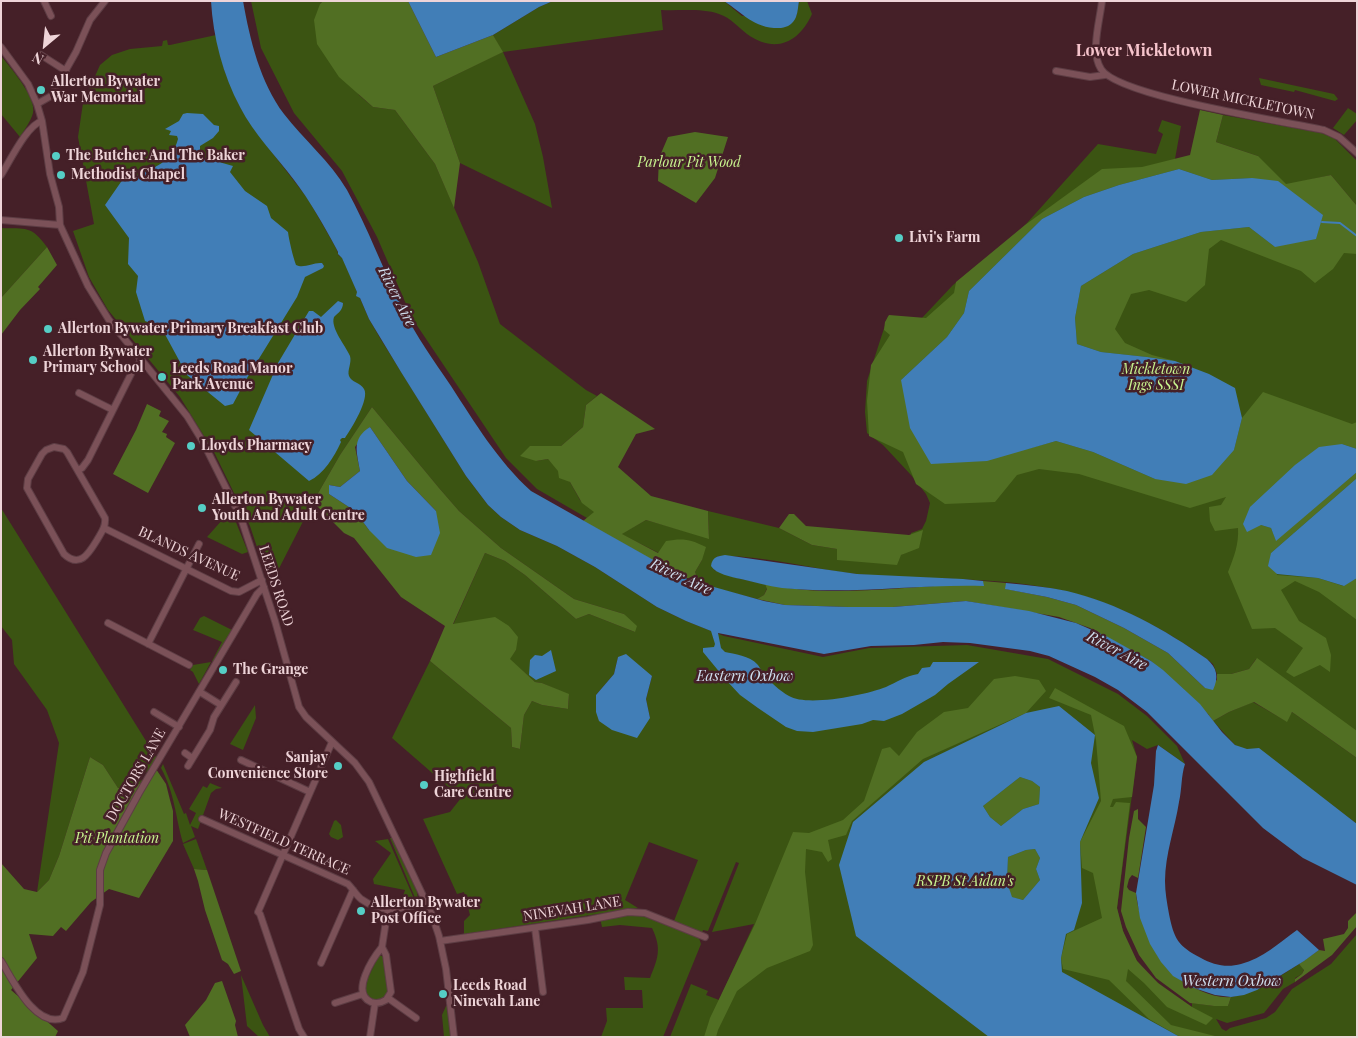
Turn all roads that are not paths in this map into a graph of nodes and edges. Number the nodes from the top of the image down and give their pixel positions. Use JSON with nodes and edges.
{"nodes":[{"id":1,"x":44,"y":1,"type":"edge"},
{"id":2,"x":105,"y":1,"type":"edge"},
{"id":3,"x":1102,"y":1,"type":"edge"},
{"id":4,"x":51,"y":16,"type":"dead end"},
{"id":5,"x":1,"y":47,"type":"edge"},
{"id":6,"x":41,"y":55,"type":"dead end"},
{"id":7,"x":66,"y":70,"type":"junction"},
{"id":8,"x":1056,"y":70,"type":"dead end"},
{"id":9,"x":1105,"y":75,"type":"junction"},
{"id":10,"x":38,"y":104,"type":"junction"},
{"id":11,"x":42,"y":121,"type":"junction"},
{"id":12,"x":1357,"y":154,"type":"edge"},
{"id":13,"x":1,"y":175,"type":"edge"},
{"id":14,"x":1,"y":220,"type":"edge"},
{"id":15,"x":60,"y":225,"type":"junction"},
{"id":16,"x":142,"y":360,"type":"junction"},
{"id":17,"x":79,"y":393,"type":"dead end"},
{"id":18,"x":113,"y":410,"type":"junction"},
{"id":19,"x":78,"y":470,"type":"junction"},
{"id":20,"x":104,"y":528,"type":"junction"},
{"id":21,"x":199,"y":544,"type":"dead end"},
{"id":22,"x":186,"y":569,"type":"junction"},
{"id":23,"x":263,"y":584,"type":"junction"},
{"id":24,"x":108,"y":623,"type":"dead end"},
{"id":25,"x":148,"y":644,"type":"junction"},
{"id":26,"x":189,"y":665,"type":"dead end"},
{"id":27,"x":236,"y":682,"type":"dead end"},
{"id":28,"x":200,"y":692,"type":"junction"},
{"id":29,"x":221,"y":705,"type":"junction"},
{"id":30,"x":154,"y":712,"type":"dead end"},
{"id":31,"x":179,"y":727,"type":"junction"},
{"id":32,"x":332,"y":742,"type":"junction"},
{"id":33,"x":185,"y":753,"type":"dead end"},
{"id":34,"x":192,"y":758,"type":"junction"},
{"id":35,"x":241,"y":760,"type":"dead end"},
{"id":36,"x":188,"y":766,"type":"dead end"},
{"id":37,"x":310,"y":792,"type":"junction"},
{"id":38,"x":202,"y":819,"type":"dead end"},
{"id":39,"x":282,"y":856,"type":"junction"},
{"id":40,"x":353,"y":890,"type":"junction"},
{"id":41,"x":426,"y":902,"type":"junction"},
{"id":42,"x":388,"y":908,"type":"junction"},
{"id":43,"x":534,"y":928,"type":"junction"},
{"id":44,"x":705,"y":937,"type":"dead end"},
{"id":45,"x":440,"y":941,"type":"junction"},
{"id":46,"x":382,"y":947,"type":"junction"},
{"id":47,"x":1,"y":960,"type":"edge"},
{"id":48,"x":321,"y":963,"type":"dead end"},
{"id":49,"x":543,"y":992,"type":"dead end"},
{"id":50,"x":363,"y":994,"type":"junction"},
{"id":51,"x":388,"y":998,"type":"junction"},
{"id":52,"x":375,"y":1003,"type":"junction"},
{"id":53,"x":335,"y":1004,"type":"dead end"},
{"id":54,"x":416,"y":1018,"type":"dead end"},
{"id":55,"x":304,"y":1037,"type":"edge"},
{"id":56,"x":370,"y":1037,"type":"edge"},
{"id":57,"x":454,"y":1037,"type":"edge"}],
"edges":[{"from":1,"to":4,"type":"street"},
{"from":2,"to":7,"type":"street"},
{"from":3,"to":9,"type":"street"},
{"from":5,"to":10,"type":"street","name":"LEEDS ROAD"},
{"from":6,"to":7,"type":"street"},
{"from":7,"to":10,"type":"street"},
{"from":8,"to":9,"type":"street"},
{"from":9,"to":12,"type":"street","name":"LOWER MICKLETOWN"},
{"from":10,"to":11,"type":"street","name":"LEEDS ROAD"},
{"from":11,"to":13,"type":"street"},
{"from":11,"to":15,"type":"street","name":"LEEDS ROAD"},
{"from":14,"to":15,"type":"street"},
{"from":15,"to":16,"type":"street","name":"LEEDS ROAD"},
{"from":16,"to":18,"type":"street"},
{"from":16,"to":23,"type":"street","name":"LEEDS ROAD"},
{"from":17,"to":18,"type":"street"},
{"from":18,"to":19,"type":"street"},
{"from":19,"to":20,"type":"street"},
{"from":19,"to":20,"type":"street"},
{"from":20,"to":22,"type":"street","name":"BLANDS AVENUE"},
{"from":21,"to":22,"type":"street"},
{"from":22,"to":23,"type":"street","name":"BLANDS AVENUE"},
{"from":22,"to":25,"type":"street"},
{"from":23,"to":28,"type":"street","name":"DOCTORS LANE"},
{"from":23,"to":32,"type":"street","name":"LEEDS ROAD"},
{"from":24,"to":25,"type":"street"},
{"from":25,"to":26,"type":"street"},
{"from":27,"to":29,"type":"street"},
{"from":28,"to":29,"type":"street"},
{"from":28,"to":31,"type":"street","name":"DOCTORS LANE"},
{"from":29,"to":34,"type":"street"},
{"from":30,"to":31,"type":"street"},
{"from":31,"to":47,"type":"street","name":"DOCTORS LANE"},
{"from":32,"to":37,"type":"street"},
{"from":32,"to":41,"type":"street","name":"LEEDS ROAD"},
{"from":33,"to":34,"type":"street"},
{"from":34,"to":36,"type":"street"},
{"from":35,"to":37,"type":"street"},
{"from":37,"to":39,"type":"street"},
{"from":38,"to":39,"type":"street","name":"WESTFIELD TERRACE"},
{"from":39,"to":40,"type":"street","name":"WESTFIELD TERRACE"},
{"from":39,"to":55,"type":"street"},
{"from":40,"to":42,"type":"street","name":"WESTFIELD TERRACE"},
{"from":40,"to":48,"type":"street"},
{"from":41,"to":42,"type":"street"},
{"from":41,"to":45,"type":"street","name":"LEEDS ROAD"},
{"from":42,"to":46,"type":"street"},
{"from":43,"to":44,"type":"street","name":"NINEVAH LANE"},
{"from":43,"to":45,"type":"street","name":"NINEVAH LANE"},
{"from":43,"to":49,"type":"street"},
{"from":45,"to":57,"type":"street","name":"LEEDS ROAD"},
{"from":46,"to":50,"type":"street"},
{"from":46,"to":51,"type":"street"},
{"from":50,"to":52,"type":"street"},
{"from":50,"to":53,"type":"street"},
{"from":51,"to":52,"type":"street"},
{"from":51,"to":54,"type":"street"},
{"from":52,"to":56,"type":"street"}]}
